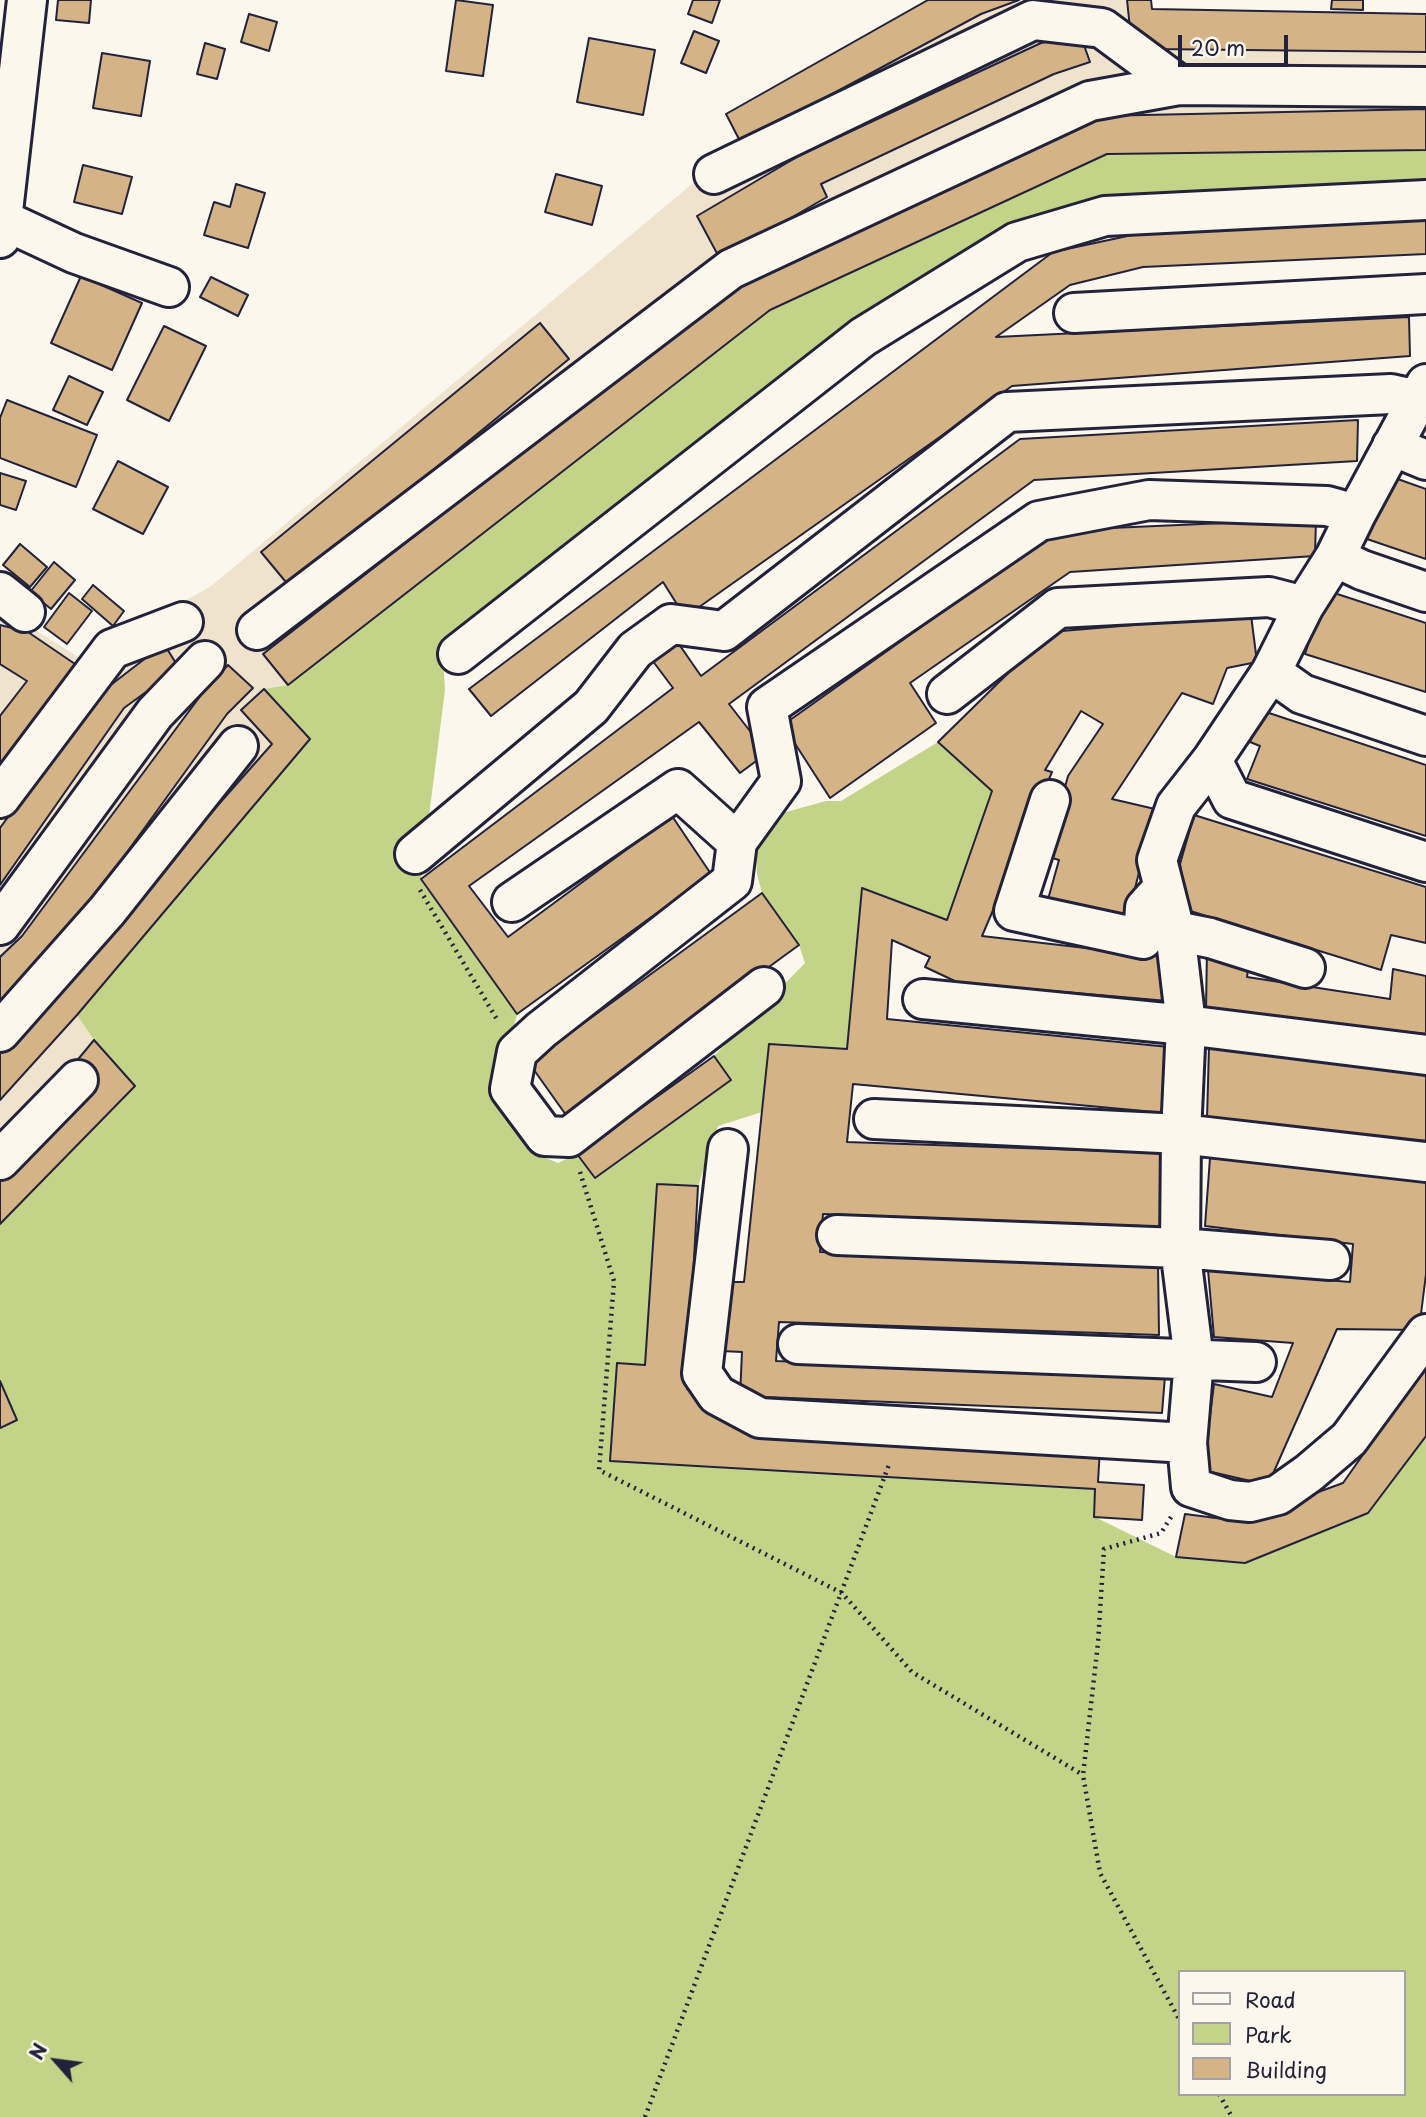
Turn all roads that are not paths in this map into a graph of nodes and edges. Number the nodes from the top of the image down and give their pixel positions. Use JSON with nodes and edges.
{"nodes":[{"id":1,"x":27,"y":0,"type":"edge"},
{"id":2,"x":1179,"y":85,"type":"junction"},
{"id":3,"x":1426,"y":87,"type":"edge"},
{"id":4,"x":714,"y":174,"type":"dead end"},
{"id":5,"x":1426,"y":201,"type":"edge"},
{"id":6,"x":1,"y":229,"type":"edge"},
{"id":7,"x":169,"y":287,"type":"dead end"},
{"id":8,"x":1426,"y":294,"type":"edge"},
{"id":9,"x":1074,"y":313,"type":"dead end"},
{"id":10,"x":1422,"y":392,"type":"edge"},
{"id":11,"x":1409,"y":453,"type":"edge"},
{"id":12,"x":1356,"y":514,"type":"junction"},
{"id":13,"x":1335,"y":557,"type":"junction"},
{"id":14,"x":1426,"y":592,"type":"edge"},
{"id":15,"x":1304,"y":606,"type":"junction"},
{"id":16,"x":183,"y":622,"type":"dead end"},
{"id":17,"x":257,"y":630,"type":"dead end"},
{"id":18,"x":458,"y":654,"type":"dead end"},
{"id":19,"x":205,"y":661,"type":"dead end"},
{"id":20,"x":1271,"y":672,"type":"junction"},
{"id":21,"x":947,"y":694,"type":"dead end"},
{"id":22,"x":1426,"y":736,"type":"edge"},
{"id":23,"x":238,"y":746,"type":"dead end"},
{"id":24,"x":1212,"y":760,"type":"junction"},
{"id":25,"x":0,"y":798,"type":"edge"},
{"id":26,"x":1050,"y":800,"type":"dead end"},
{"id":27,"x":737,"y":842,"type":"junction"},
{"id":28,"x":415,"y":854,"type":"dead end"},
{"id":29,"x":1426,"y":862,"type":"edge"},
{"id":30,"x":1163,"y":888,"type":"junction"},
{"id":31,"x":512,"y":902,"type":"dead end"},
{"id":32,"x":0,"y":925,"type":"edge"},
{"id":33,"x":1175,"y":931,"type":"junction"},
{"id":34,"x":1305,"y":968,"type":"dead end"},
{"id":35,"x":764,"y":987,"type":"dead end"},
{"id":36,"x":923,"y":999,"type":"dead end"},
{"id":37,"x":1186,"y":1025,"type":"junction"},
{"id":38,"x":0,"y":1032,"type":"edge"},
{"id":39,"x":1426,"y":1055,"type":"edge"},
{"id":40,"x":78,"y":1080,"type":"dead end"},
{"id":41,"x":874,"y":1119,"type":"dead end"},
{"id":42,"x":1181,"y":1134,"type":"junction"},
{"id":43,"x":728,"y":1149,"type":"dead end"},
{"id":44,"x":0,"y":1160,"type":"edge"},
{"id":45,"x":1426,"y":1163,"type":"edge"},
{"id":46,"x":837,"y":1235,"type":"dead end"},
{"id":47,"x":1180,"y":1248,"type":"junction"},
{"id":48,"x":1330,"y":1260,"type":"dead end"},
{"id":49,"x":1426,"y":1334,"type":"edge"},
{"id":50,"x":798,"y":1344,"type":"dead end"},
{"id":51,"x":1194,"y":1360,"type":"junction"},
{"id":52,"x":1256,"y":1362,"type":"dead end"},
{"id":53,"x":1187,"y":1443,"type":"junction"}],
"edges":[{"from":1,"to":6,"type":"street"},
{"from":2,"to":3,"type":"street"},
{"from":2,"to":4,"type":"street"},
{"from":2,"to":17,"type":"street"},
{"from":5,"to":18,"type":"street"},
{"from":6,"to":7,"type":"street"},
{"from":8,"to":9,"type":"street"},
{"from":10,"to":11,"type":"street"},
{"from":10,"to":28,"type":"street"},
{"from":11,"to":12,"type":"street"},
{"from":12,"to":13,"type":"street"},
{"from":12,"to":27,"type":"street"},
{"from":13,"to":14,"type":"street"},
{"from":13,"to":15,"type":"street"},
{"from":15,"to":20,"type":"street"},
{"from":15,"to":21,"type":"street"},
{"from":16,"to":25,"type":"street"},
{"from":19,"to":32,"type":"street"},
{"from":20,"to":22,"type":"street"},
{"from":20,"to":24,"type":"street"},
{"from":23,"to":38,"type":"street"},
{"from":24,"to":29,"type":"street"},
{"from":24,"to":30,"type":"street"},
{"from":26,"to":30,"type":"street"},
{"from":27,"to":31,"type":"street"},
{"from":27,"to":35,"type":"street"},
{"from":30,"to":33,"type":"street"},
{"from":33,"to":34,"type":"street"},
{"from":33,"to":37,"type":"street"},
{"from":36,"to":37,"type":"street"},
{"from":37,"to":39,"type":"street"},
{"from":37,"to":42,"type":"street"},
{"from":40,"to":44,"type":"street"},
{"from":41,"to":42,"type":"street"},
{"from":42,"to":45,"type":"street"},
{"from":42,"to":47,"type":"street"},
{"from":43,"to":53,"type":"street"},
{"from":46,"to":47,"type":"street"},
{"from":47,"to":48,"type":"street"},
{"from":47,"to":51,"type":"street"},
{"from":49,"to":53,"type":"street"},
{"from":50,"to":51,"type":"street"},
{"from":51,"to":52,"type":"street"},
{"from":51,"to":53,"type":"street"}]}
